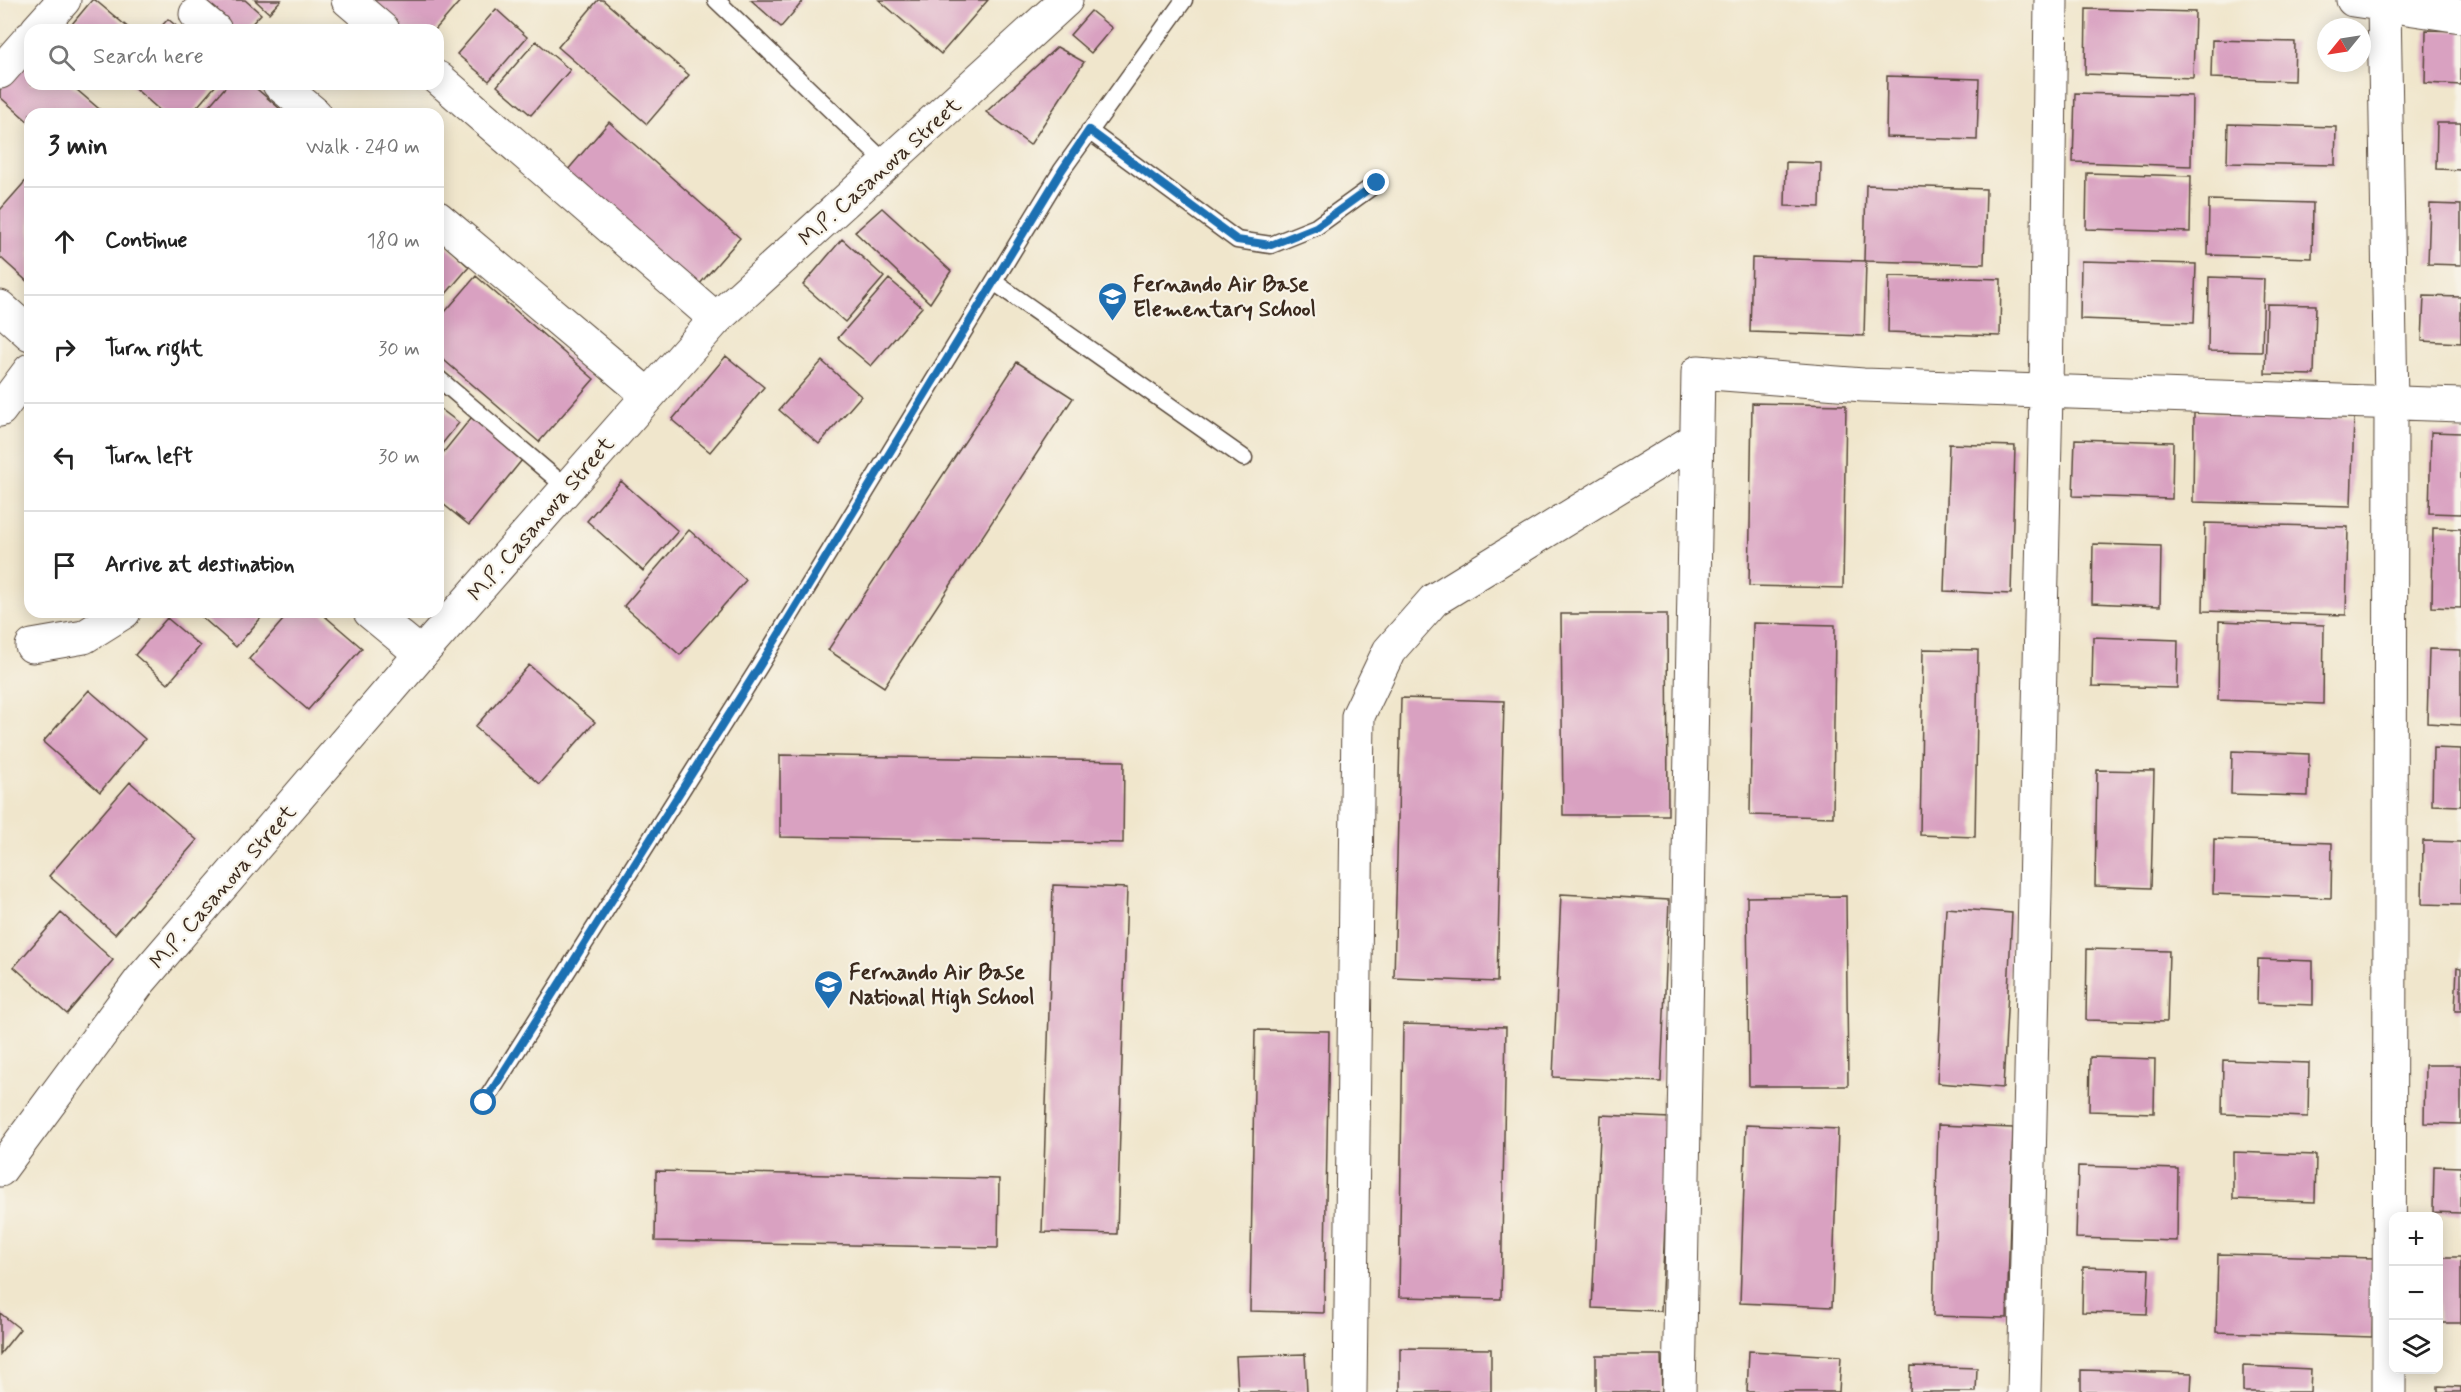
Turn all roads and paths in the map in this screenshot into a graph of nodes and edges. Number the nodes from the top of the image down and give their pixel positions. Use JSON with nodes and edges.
{"nodes":[{"id":1,"x":64,"y":0,"type":"edge"},
{"id":2,"x":348,"y":0,"type":"edge"},
{"id":3,"x":716,"y":0,"type":"edge"},
{"id":4,"x":1066,"y":0,"type":"edge"},
{"id":5,"x":1184,"y":0,"type":"edge"},
{"id":6,"x":2051,"y":0,"type":"edge"},
{"id":7,"x":2368,"y":2,"type":"edge"},
{"id":8,"x":2461,"y":16,"type":"edge"},
{"id":9,"x":42,"y":24,"type":"edge"},
{"id":10,"x":376,"y":24,"type":"edge"},
{"id":11,"x":24,"y":45,"type":"edge"},
{"id":12,"x":0,"y":72,"type":"edge"},
{"id":13,"x":444,"y":83,"type":"edge"},
{"id":14,"x":286,"y":90,"type":"edge"},
{"id":15,"x":308,"y":108,"type":"edge"},
{"id":16,"x":1089,"y":130,"type":"junction"},
{"id":17,"x":887,"y":164,"type":"junction"},
{"id":18,"x":1377,"y":183,"type":"dead end"},
{"id":19,"x":444,"y":223,"type":"edge"},
{"id":20,"x":994,"y":282,"type":"junction"},
{"id":21,"x":0,"y":307,"type":"edge"},
{"id":22,"x":716,"y":319,"type":"junction"},
{"id":23,"x":24,"y":329,"type":"edge"},
{"id":24,"x":24,"y":378,"type":"edge"},
{"id":25,"x":444,"y":383,"type":"edge"},
{"id":26,"x":2046,"y":392,"type":"junction"},
{"id":27,"x":648,"y":395,"type":"junction"},
{"id":28,"x":2391,"y":403,"type":"junction"},
{"id":29,"x":2461,"y":405,"type":"edge"},
{"id":30,"x":0,"y":410,"type":"edge"},
{"id":31,"x":1696,"y":438,"type":"junction"},
{"id":32,"x":1244,"y":458,"type":"dead end"},
{"id":33,"x":567,"y":488,"type":"junction"},
{"id":34,"x":114,"y":618,"type":"edge"},
{"id":35,"x":377,"y":618,"type":"edge"},
{"id":36,"x":32,"y":646,"type":"dead end"},
{"id":37,"x":422,"y":654,"type":"junction"},
{"id":38,"x":484,"y":1103,"type":"dead end"},
{"id":39,"x":0,"y":1170,"type":"edge"},
{"id":40,"x":1350,"y":1392,"type":"edge"},
{"id":41,"x":1679,"y":1392,"type":"edge"},
{"id":42,"x":2024,"y":1392,"type":"edge"},
{"id":43,"x":2389,"y":1392,"type":"edge"}],
"edges":[{"from":1,"to":9,"type":"street"},
{"from":2,"to":10,"type":"street"},
{"from":3,"to":17,"type":"lane"},
{"from":4,"to":17,"type":"street","name":"M.P. Casanova Street"},
{"from":5,"to":16,"type":"lane"},
{"from":6,"to":26,"type":"street"},
{"from":7,"to":8,"type":"street"},
{"from":7,"to":28,"type":"street"},
{"from":11,"to":12,"type":"street"},
{"from":13,"to":22,"type":"street"},
{"from":14,"to":15,"type":"street"},
{"from":16,"to":18,"type":"lane"},
{"from":16,"to":20,"type":"lane"},
{"from":17,"to":22,"type":"street","name":"M.P. Casanova Street"},
{"from":19,"to":27,"type":"street"},
{"from":20,"to":32,"type":"lane"},
{"from":20,"to":38,"type":"lane"},
{"from":21,"to":23,"type":"street"},
{"from":22,"to":27,"type":"street","name":"M.P. Casanova Street"},
{"from":24,"to":30,"type":"street"},
{"from":25,"to":33,"type":"lane"},
{"from":26,"to":28,"type":"street"},
{"from":26,"to":31,"type":"street"},
{"from":26,"to":42,"type":"street"},
{"from":27,"to":33,"type":"street","name":"M.P. Casanova Street"},
{"from":28,"to":29,"type":"street"},
{"from":28,"to":43,"type":"street"},
{"from":31,"to":40,"type":"street"},
{"from":31,"to":41,"type":"street"},
{"from":33,"to":37,"type":"street","name":"M.P. Casanova Street"},
{"from":34,"to":36,"type":"street"},
{"from":35,"to":37,"type":"street"},
{"from":37,"to":39,"type":"street","name":"M.P. Casanova Street"}]}
